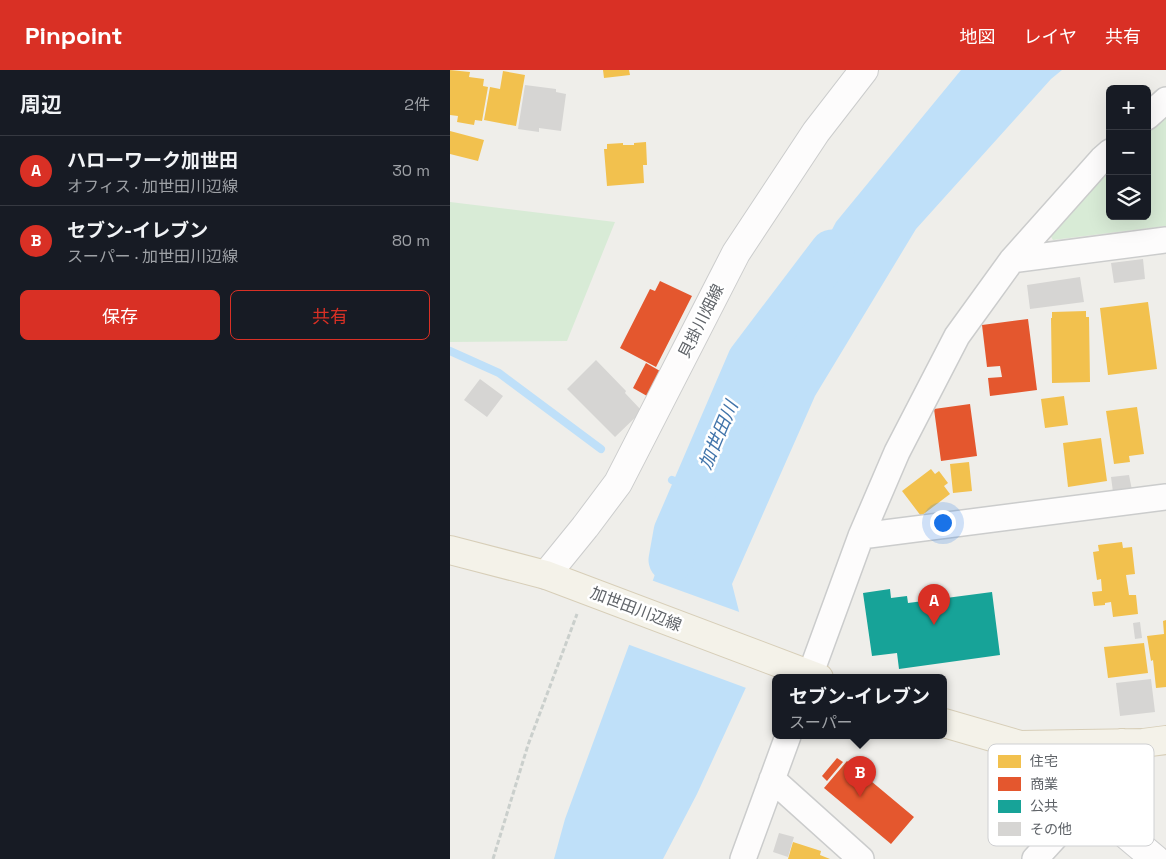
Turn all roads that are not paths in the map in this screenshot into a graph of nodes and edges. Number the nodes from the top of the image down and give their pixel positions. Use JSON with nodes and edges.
{"nodes":[{"id":1,"x":864,"y":70,"type":"edge"},
{"id":2,"x":1166,"y":100,"type":"edge"},
{"id":3,"x":1151,"y":113,"type":"edge"},
{"id":4,"x":1106,"y":156,"type":"edge"},
{"id":5,"x":1166,"y":240,"type":"edge"},
{"id":6,"x":1012,"y":260,"type":"junction"},
{"id":7,"x":1166,"y":497,"type":"edge"},
{"id":8,"x":861,"y":536,"type":"junction"},
{"id":9,"x":450,"y":550,"type":"edge"},
{"id":10,"x":546,"y":575,"type":"junction"},
{"id":11,"x":805,"y":674,"type":"edge"},
{"id":12,"x":813,"y":674,"type":"edge"},
{"id":13,"x":947,"y":724,"type":"edge"},
{"id":14,"x":787,"y":739,"type":"edge"},
{"id":15,"x":1166,"y":740,"type":"edge"},
{"id":16,"x":1122,"y":743,"type":"joint"},
{"id":17,"x":1017,"y":744,"type":"edge"},
{"id":18,"x":1071,"y":744,"type":"edge"},
{"id":19,"x":772,"y":779,"type":"junction"},
{"id":20,"x":1051,"y":846,"type":"edge"},
{"id":21,"x":1140,"y":846,"type":"edge"},
{"id":22,"x":743,"y":859,"type":"edge"},
{"id":23,"x":861,"y":859,"type":"edge"},
{"id":24,"x":1035,"y":859,"type":"edge"},
{"id":25,"x":1155,"y":859,"type":"edge"}],
"edges":[{"from":1,"to":10,"type":"street","name":"貝掛川畑線"},
{"from":2,"to":3,"type":"street"},
{"from":4,"to":6,"type":"street"},
{"from":5,"to":6,"type":"street"},
{"from":6,"to":8,"type":"street"},
{"from":7,"to":8,"type":"street"},
{"from":8,"to":12,"type":"street"},
{"from":9,"to":10,"type":"main road","name":"加世田川辺線"},
{"from":10,"to":11,"type":"main road","name":"加世田川辺線"},
{"from":13,"to":17,"type":"main road"},
{"from":14,"to":19,"type":"street"},
{"from":15,"to":16,"type":"main road"},
{"from":16,"to":18,"type":"main road"},
{"from":19,"to":22,"type":"street"},
{"from":19,"to":23,"type":"street"},
{"from":20,"to":24,"type":"street"},
{"from":21,"to":25,"type":"street"}]}
